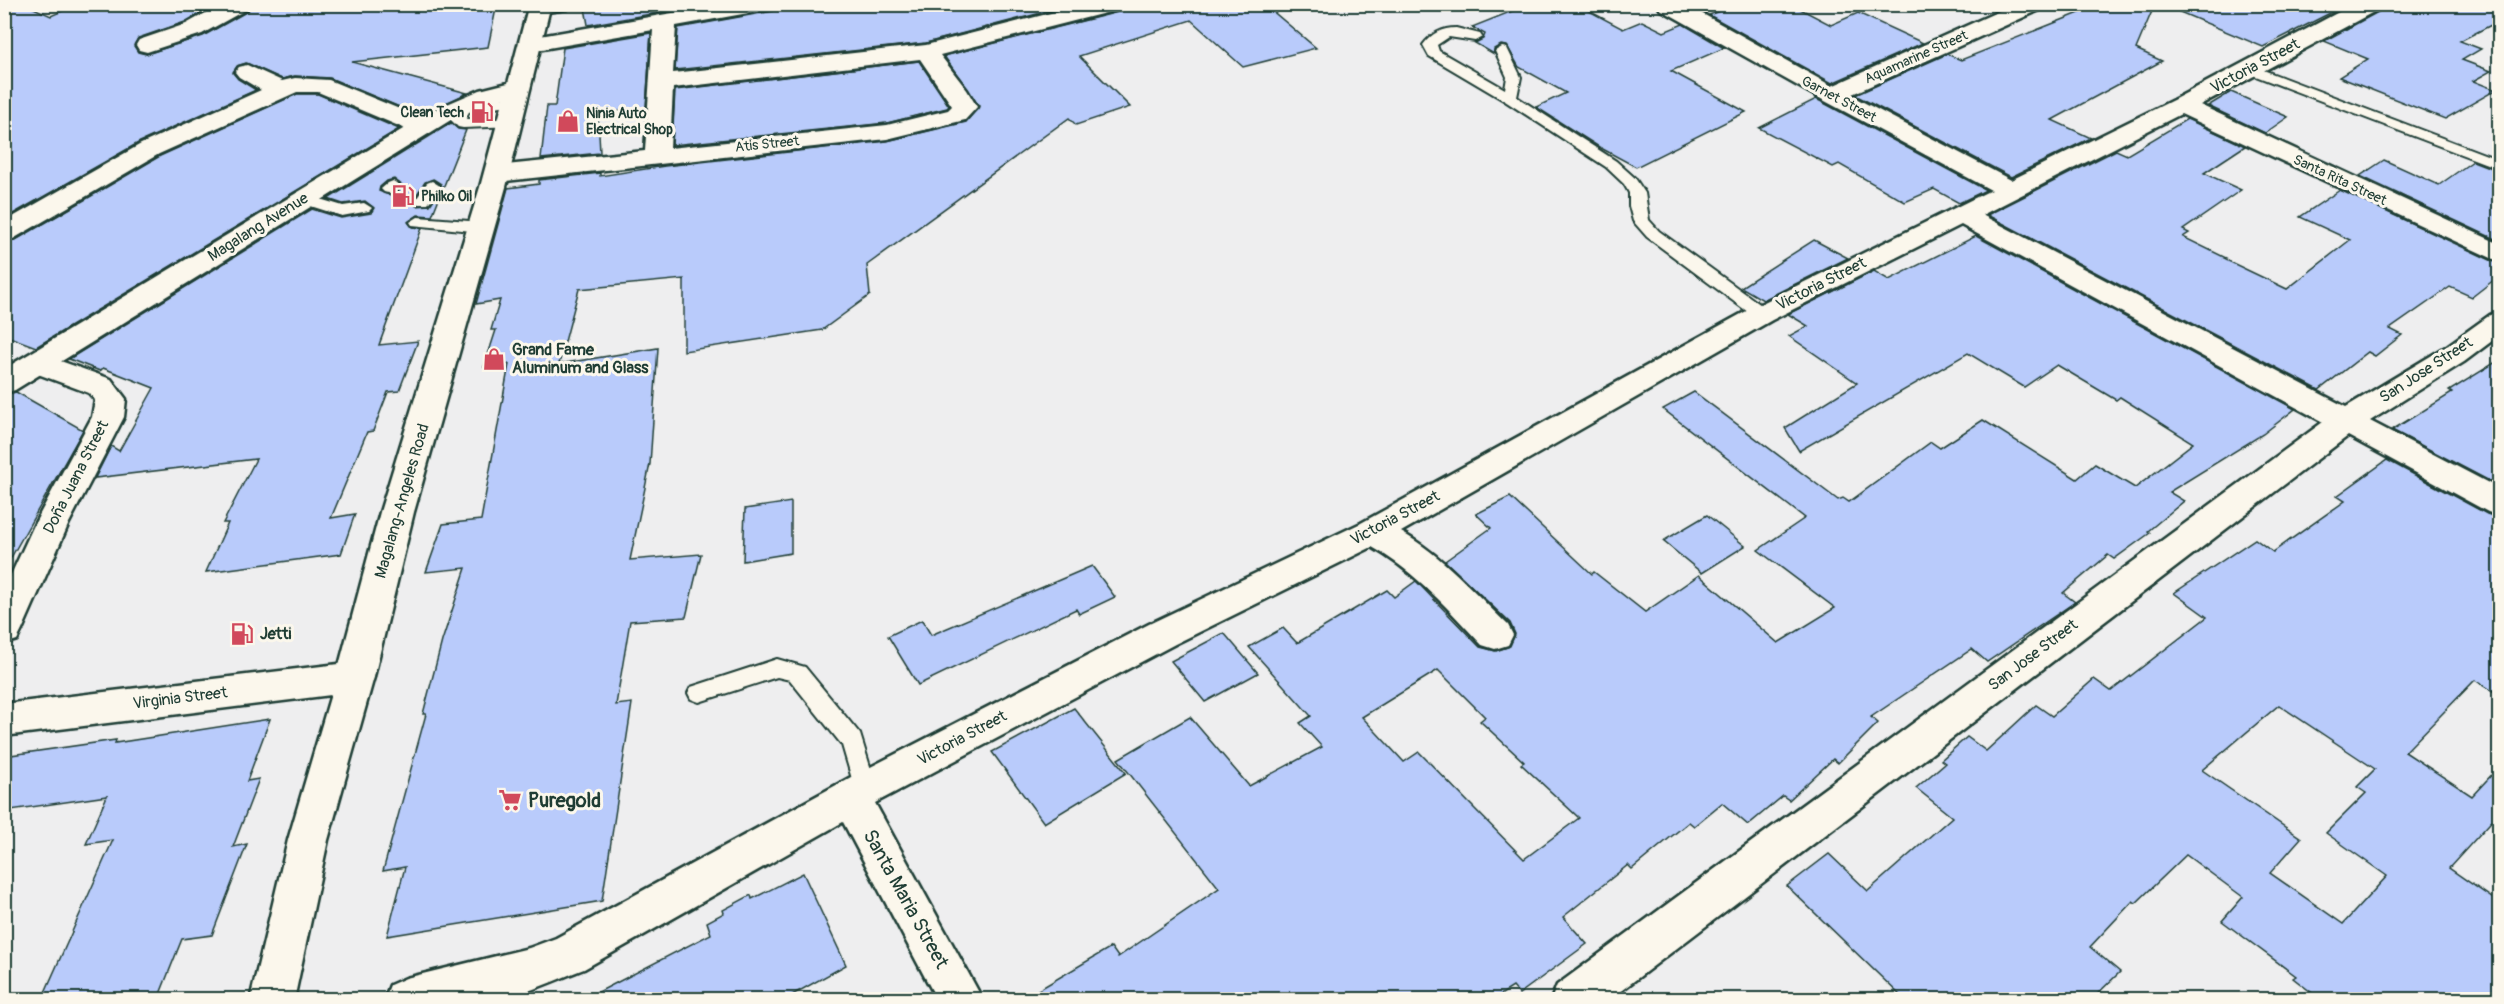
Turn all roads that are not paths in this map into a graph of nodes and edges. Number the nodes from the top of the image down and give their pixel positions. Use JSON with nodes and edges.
{"nodes":[{"id":1,"x":239,"y":4,"type":"edge"},
{"id":2,"x":765,"y":4,"type":"edge"},
{"id":3,"x":1113,"y":4,"type":"edge"},
{"id":4,"x":1708,"y":4,"type":"edge"},
{"id":5,"x":2034,"y":4,"type":"edge"},
{"id":6,"x":2371,"y":4,"type":"edge"},
{"id":7,"x":546,"y":5,"type":"edge"},
{"id":8,"x":1677,"y":9,"type":"edge"},
{"id":9,"x":665,"y":22,"type":"junction"},
{"id":10,"x":1475,"y":37,"type":"dead end"},
{"id":11,"x":531,"y":44,"type":"junction"},
{"id":12,"x":147,"y":45,"type":"dead end"},
{"id":13,"x":1502,"y":51,"type":"dead end"},
{"id":14,"x":926,"y":52,"type":"junction"},
{"id":15,"x":2250,"y":69,"type":"junction"},
{"id":16,"x":247,"y":72,"type":"dead end"},
{"id":17,"x":660,"y":82,"type":"junction"},
{"id":18,"x":282,"y":89,"type":"junction"},
{"id":19,"x":1831,"y":95,"type":"junction"},
{"id":20,"x":1510,"y":98,"type":"junction"},
{"id":21,"x":515,"y":104,"type":"junction"},
{"id":22,"x":2181,"y":105,"type":"junction"},
{"id":23,"x":465,"y":106,"type":"junction"},
{"id":24,"x":422,"y":127,"type":"junction"},
{"id":25,"x":657,"y":155,"type":"junction"},
{"id":26,"x":2499,"y":165,"type":"edge"},
{"id":27,"x":497,"y":174,"type":"junction"},
{"id":28,"x":432,"y":186,"type":"dead end"},
{"id":29,"x":2012,"y":190,"type":"junction"},
{"id":30,"x":303,"y":199,"type":"junction"},
{"id":31,"x":423,"y":201,"type":"dead end"},
{"id":32,"x":364,"y":208,"type":"dead end"},
{"id":33,"x":1961,"y":214,"type":"junction"},
{"id":34,"x":418,"y":222,"type":"dead end"},
{"id":35,"x":482,"y":227,"type":"junction"},
{"id":36,"x":4,"y":233,"type":"edge"},
{"id":37,"x":2499,"y":254,"type":"edge"},
{"id":38,"x":1762,"y":314,"type":"junction"},
{"id":39,"x":2499,"y":321,"type":"edge"},
{"id":40,"x":38,"y":363,"type":"junction"},
{"id":41,"x":4,"y":383,"type":"edge"},
{"id":42,"x":2345,"y":422,"type":"junction"},
{"id":43,"x":2499,"y":504,"type":"edge"},
{"id":44,"x":1373,"y":532,"type":"junction"},
{"id":45,"x":4,"y":630,"type":"edge"},
{"id":46,"x":1495,"y":635,"type":"dead end"},
{"id":47,"x":356,"y":677,"type":"junction"},
{"id":48,"x":699,"y":693,"type":"dead end"},
{"id":49,"x":4,"y":720,"type":"edge"},
{"id":50,"x":858,"y":793,"type":"junction"},
{"id":51,"x":272,"y":999,"type":"edge"},
{"id":52,"x":406,"y":999,"type":"edge"},
{"id":53,"x":961,"y":999,"type":"edge"},
{"id":54,"x":1573,"y":999,"type":"edge"}],
"edges":[{"from":1,"to":12,"type":"street"},
{"from":2,"to":9,"type":"street"},
{"from":3,"to":14,"type":"street"},
{"from":4,"to":8,"type":"street"},
{"from":5,"to":19,"type":"street","name":"Aquamarine Street"},
{"from":6,"to":15,"type":"street","name":"Victoria Street"},
{"from":7,"to":11,"type":"street","name":"Magalang-Angeles Road"},
{"from":8,"to":19,"type":"street","name":"Garnet Street"},
{"from":9,"to":11,"type":"street"},
{"from":9,"to":17,"type":"street"},
{"from":10,"to":20,"type":"lane"},
{"from":11,"to":21,"type":"street","name":"Magalang-Angeles Road"},
{"from":13,"to":20,"type":"lane"},
{"from":14,"to":17,"type":"street"},
{"from":14,"to":25,"type":"street","name":"Atis Street"},
{"from":15,"to":22,"type":"street","name":"Victoria Street"},
{"from":15,"to":26,"type":"lane"},
{"from":16,"to":18,"type":"street"},
{"from":17,"to":25,"type":"street"},
{"from":18,"to":24,"type":"street"},
{"from":18,"to":36,"type":"street"},
{"from":19,"to":29,"type":"street","name":"Garnet Street"},
{"from":20,"to":38,"type":"lane"},
{"from":21,"to":23,"type":"street","name":"Magalang Avenue"},
{"from":21,"to":23,"type":"lane"},
{"from":21,"to":27,"type":"street","name":"Magalang-Angeles Road"},
{"from":22,"to":29,"type":"street","name":"Victoria Street"},
{"from":22,"to":37,"type":"street","name":"Santa Rita Street"},
{"from":23,"to":24,"type":"street","name":"Magalang Avenue"},
{"from":24,"to":30,"type":"street","name":"Magalang Avenue"},
{"from":25,"to":27,"type":"street","name":"Atis Street"},
{"from":27,"to":35,"type":"street","name":"Magalang-Angeles Road"},
{"from":28,"to":31,"type":"lane"},
{"from":29,"to":33,"type":"street","name":"Victoria Street"},
{"from":30,"to":32,"type":"lane"},
{"from":30,"to":40,"type":"street","name":"Magalang Avenue"},
{"from":33,"to":38,"type":"street","name":"Victoria Street"},
{"from":33,"to":42,"type":"street"},
{"from":34,"to":35,"type":"lane"},
{"from":35,"to":47,"type":"street","name":"Magalang-Angeles Road"},
{"from":38,"to":44,"type":"street","name":"Victoria Street"},
{"from":39,"to":42,"type":"street","name":"San Jose Street"},
{"from":40,"to":41,"type":"street","name":"Magalang Avenue"},
{"from":40,"to":45,"type":"street","name":"Doña Juana Street"},
{"from":42,"to":43,"type":"street"},
{"from":42,"to":54,"type":"street","name":"San Jose Street"},
{"from":44,"to":46,"type":"street"},
{"from":44,"to":50,"type":"street","name":"Victoria Street"},
{"from":47,"to":49,"type":"street","name":"Virginia Street"},
{"from":47,"to":51,"type":"street","name":"Magalang-Angeles Road"},
{"from":48,"to":50,"type":"lane"},
{"from":50,"to":52,"type":"street","name":"Victoria Street"},
{"from":50,"to":53,"type":"street","name":"Santa Maria Street"}]}
